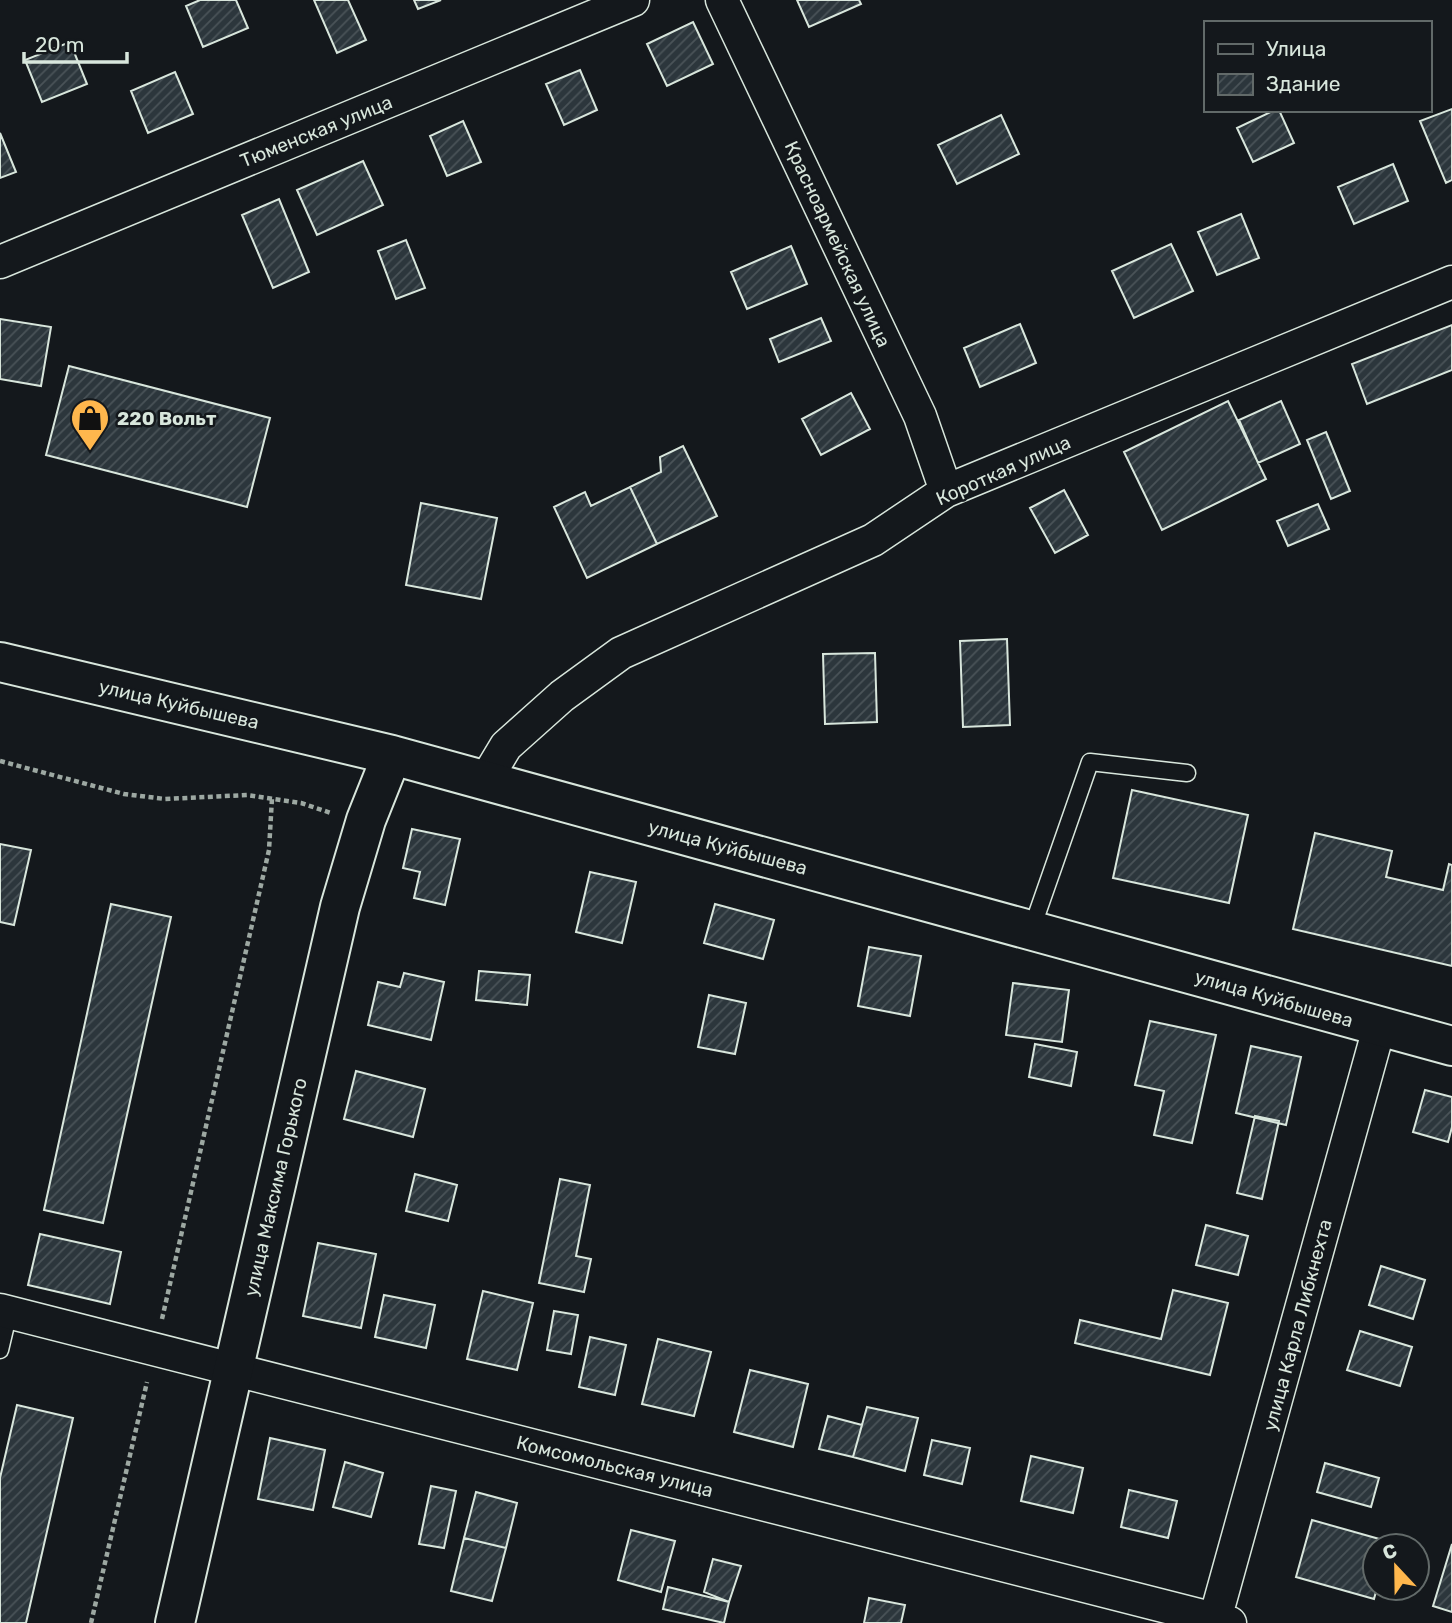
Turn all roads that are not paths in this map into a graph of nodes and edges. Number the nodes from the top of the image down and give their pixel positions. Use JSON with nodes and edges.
{"nodes":[{"id":1,"x":633,"y":0,"type":"edge"},
{"id":2,"x":722,"y":0,"type":"edge"},
{"id":3,"x":0,"y":262,"type":"edge"},
{"id":4,"x":1452,"y":282,"type":"edge"},
{"id":5,"x":946,"y":491,"type":"junction"},
{"id":6,"x":0,"y":662,"type":"edge"},
{"id":7,"x":391,"y":755,"type":"junction"},
{"id":8,"x":1187,"y":773,"type":"dead end"},
{"id":9,"x":485,"y":780,"type":"junction"},
{"id":10,"x":1031,"y":931,"type":"junction"},
{"id":11,"x":1379,"y":1028,"type":"junction"},
{"id":12,"x":1452,"y":1046,"type":"edge"},
{"id":13,"x":4,"y":1311,"type":"edge"},
{"id":14,"x":0,"y":1350,"type":"edge"},
{"id":15,"x":233,"y":1368,"type":"junction"},
{"id":16,"x":1220,"y":1622,"type":"edge"},
{"id":17,"x":175,"y":1623,"type":"edge"}],
"edges":[{"from":1,"to":3,"type":"street","name":"Тюменская улица"},
{"from":2,"to":5,"type":"street","name":"Красноармейская улица"},
{"from":4,"to":5,"type":"street","name":"Короткая улица"},
{"from":5,"to":9,"type":"street","name":"Короткая улица"},
{"from":6,"to":7,"type":"main road","name":"улица Куйбышева"},
{"from":7,"to":9,"type":"main road","name":"улица Куйбышева"},
{"from":7,"to":15,"type":"main road","name":"улица Максима Горького"},
{"from":8,"to":10,"type":"lane"},
{"from":9,"to":10,"type":"main road","name":"улица Куйбышева"},
{"from":10,"to":11,"type":"main road","name":"улица Куйбышева"},
{"from":11,"to":12,"type":"main road","name":"улица Куйбышева"},
{"from":11,"to":16,"type":"street","name":"улица Карла Либкнехта"},
{"from":13,"to":14,"type":"lane"},
{"from":13,"to":15,"type":"street","name":"Комсомольская улица"},
{"from":15,"to":16,"type":"street","name":"Комсомольская улица"},
{"from":15,"to":17,"type":"main road","name":"улица Максима Горького"}]}
